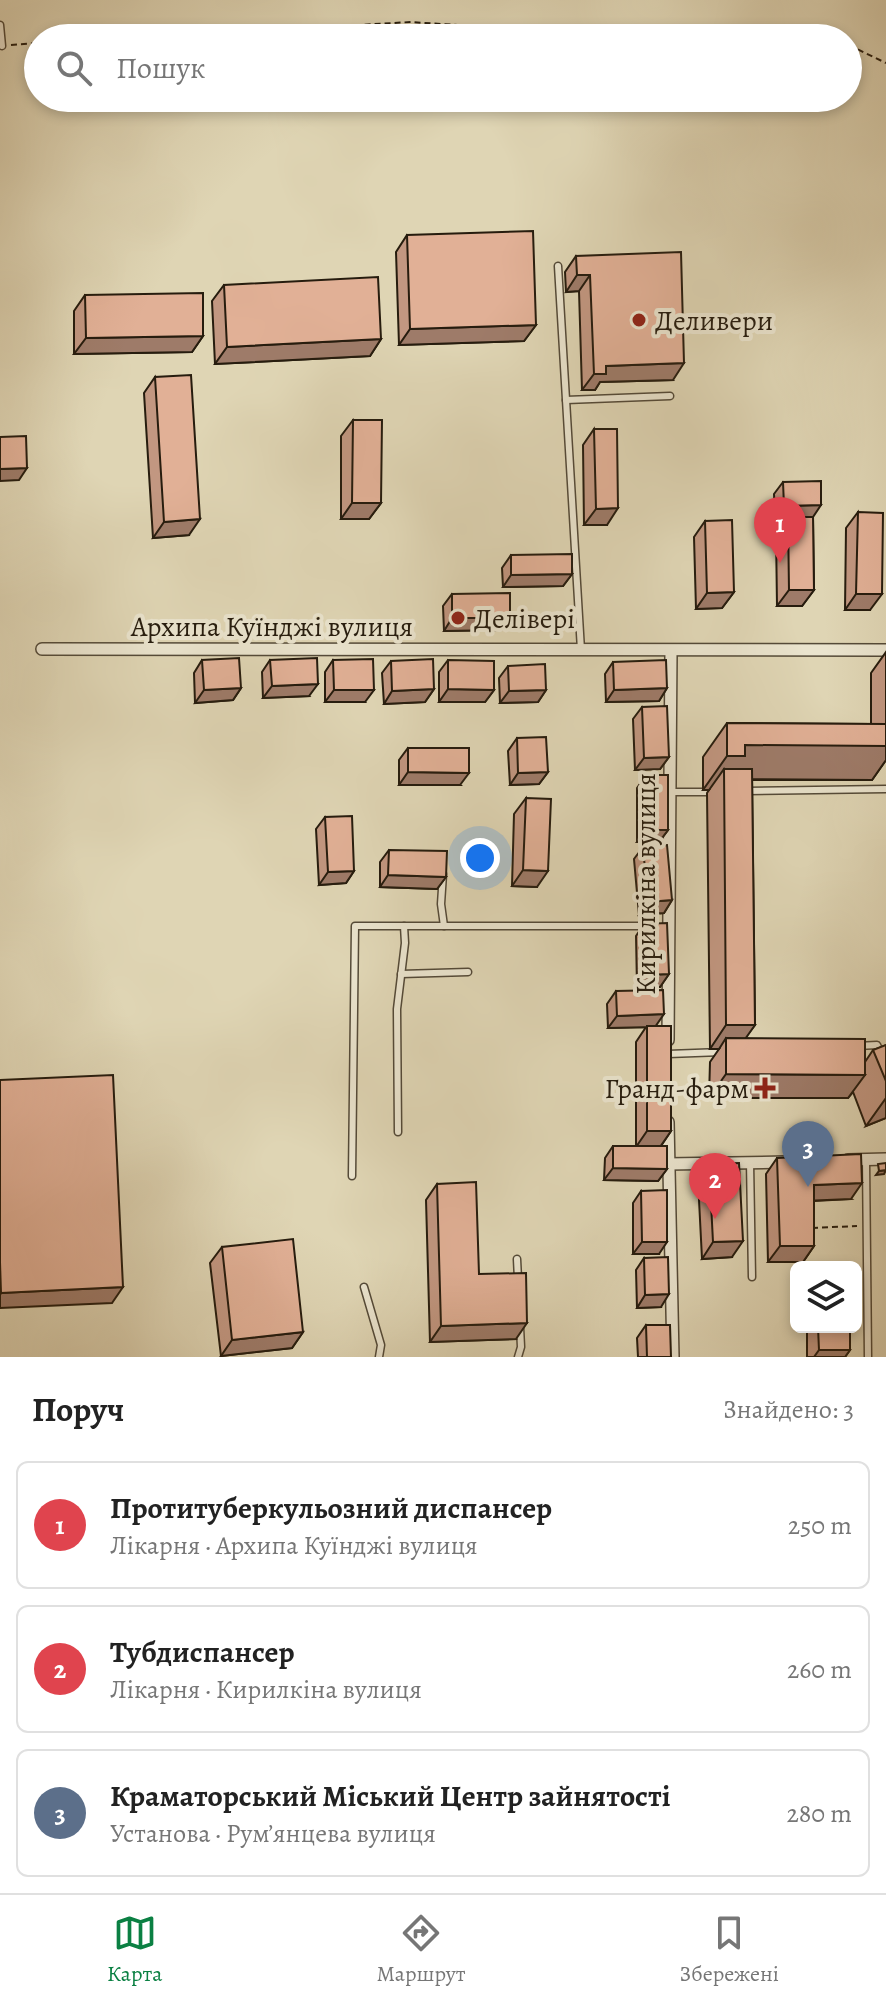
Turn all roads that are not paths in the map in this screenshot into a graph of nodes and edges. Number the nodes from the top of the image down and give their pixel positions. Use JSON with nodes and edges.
{"nodes":[{"id":1,"x":0,"y":25,"type":"edge"},
{"id":2,"x":1,"y":46,"type":"edge"},
{"id":3,"x":558,"y":266,"type":"dead end"},
{"id":4,"x":670,"y":396,"type":"dead end"},
{"id":5,"x":566,"y":400,"type":"junction"},
{"id":6,"x":42,"y":649,"type":"dead end"},
{"id":7,"x":581,"y":650,"type":"junction"},
{"id":8,"x":886,"y":650,"type":"edge"},
{"id":9,"x":671,"y":651,"type":"junction"},
{"id":10,"x":886,"y":789,"type":"edge"},
{"id":11,"x":731,"y":791,"type":"edge"},
{"id":12,"x":746,"y":791,"type":"junction"},
{"id":13,"x":670,"y":792,"type":"junction"},
{"id":14,"x":716,"y":792,"type":"dead end"},
{"id":15,"x":746,"y":807,"type":"edge"},
{"id":16,"x":443,"y":873,"type":"edge"},
{"id":17,"x":404,"y":926,"type":"junction"},
{"id":18,"x":444,"y":926,"type":"junction"},
{"id":19,"x":669,"y":926,"type":"junction"},
{"id":20,"x":468,"y":972,"type":"dead end"},
{"id":21,"x":401,"y":974,"type":"junction"},
{"id":22,"x":848,"y":1046,"type":"edge"},
{"id":23,"x":731,"y":1051,"type":"edge"},
{"id":24,"x":668,"y":1054,"type":"junction"},
{"id":25,"x":882,"y":1060,"type":"edge"},
{"id":26,"x":668,"y":1070,"type":"edge"},
{"id":27,"x":668,"y":1117,"type":"edge"},
{"id":28,"x":398,"y":1132,"type":"dead end"},
{"id":29,"x":886,"y":1159,"type":"edge"},
{"id":30,"x":837,"y":1160,"type":"edge"},
{"id":31,"x":866,"y":1160,"type":"junction"},
{"id":32,"x":793,"y":1161,"type":"edge"},
{"id":33,"x":750,"y":1162,"type":"junction"},
{"id":34,"x":667,"y":1164,"type":"junction"},
{"id":35,"x":352,"y":1176,"type":"dead end"},
{"id":36,"x":517,"y":1259,"type":"dead end"},
{"id":37,"x":752,"y":1277,"type":"dead end"},
{"id":38,"x":364,"y":1287,"type":"dead end"},
{"id":39,"x":518,"y":1288,"type":"edge"},
{"id":40,"x":520,"y":1318,"type":"edge"},
{"id":41,"x":379,"y":1357,"type":"edge"},
{"id":42,"x":518,"y":1357,"type":"edge"},
{"id":43,"x":673,"y":1357,"type":"edge"},
{"id":44,"x":868,"y":1357,"type":"edge"}],
"edges":[{"from":1,"to":2,"type":"lane"},
{"from":3,"to":5,"type":"lane"},
{"from":4,"to":5,"type":"lane"},
{"from":5,"to":7,"type":"lane"},
{"from":6,"to":7,"type":"street","name":"Архипа Куїнджі вулиця"},
{"from":7,"to":9,"type":"street","name":"Архипа Куїнджі вулиця"},
{"from":8,"to":9,"type":"street","name":"Архипа Куїнджі вулиця"},
{"from":9,"to":13,"type":"street","name":"Кирилкіна вулиця"},
{"from":10,"to":12,"type":"lane"},
{"from":11,"to":12,"type":"lane"},
{"from":12,"to":15,"type":"lane"},
{"from":13,"to":14,"type":"lane"},
{"from":13,"to":19,"type":"street","name":"Кирилкіна вулиця"},
{"from":16,"to":18,"type":"lane"},
{"from":17,"to":18,"type":"lane"},
{"from":17,"to":21,"type":"lane"},
{"from":17,"to":35,"type":"lane"},
{"from":18,"to":19,"type":"lane"},
{"from":19,"to":24,"type":"street","name":"Кирилкіна вулиця"},
{"from":20,"to":21,"type":"lane"},
{"from":21,"to":28,"type":"lane"},
{"from":22,"to":25,"type":"lane"},
{"from":23,"to":24,"type":"lane"},
{"from":24,"to":26,"type":"street","name":"Кирилкіна вулиця"},
{"from":27,"to":34,"type":"street"},
{"from":29,"to":31,"type":"street"},
{"from":30,"to":31,"type":"street"},
{"from":31,"to":44,"type":"lane"},
{"from":32,"to":33,"type":"street"},
{"from":33,"to":34,"type":"street"},
{"from":33,"to":37,"type":"lane"},
{"from":34,"to":43,"type":"street"},
{"from":36,"to":39,"type":"lane"},
{"from":38,"to":41,"type":"lane"},
{"from":40,"to":42,"type":"lane"}]}
